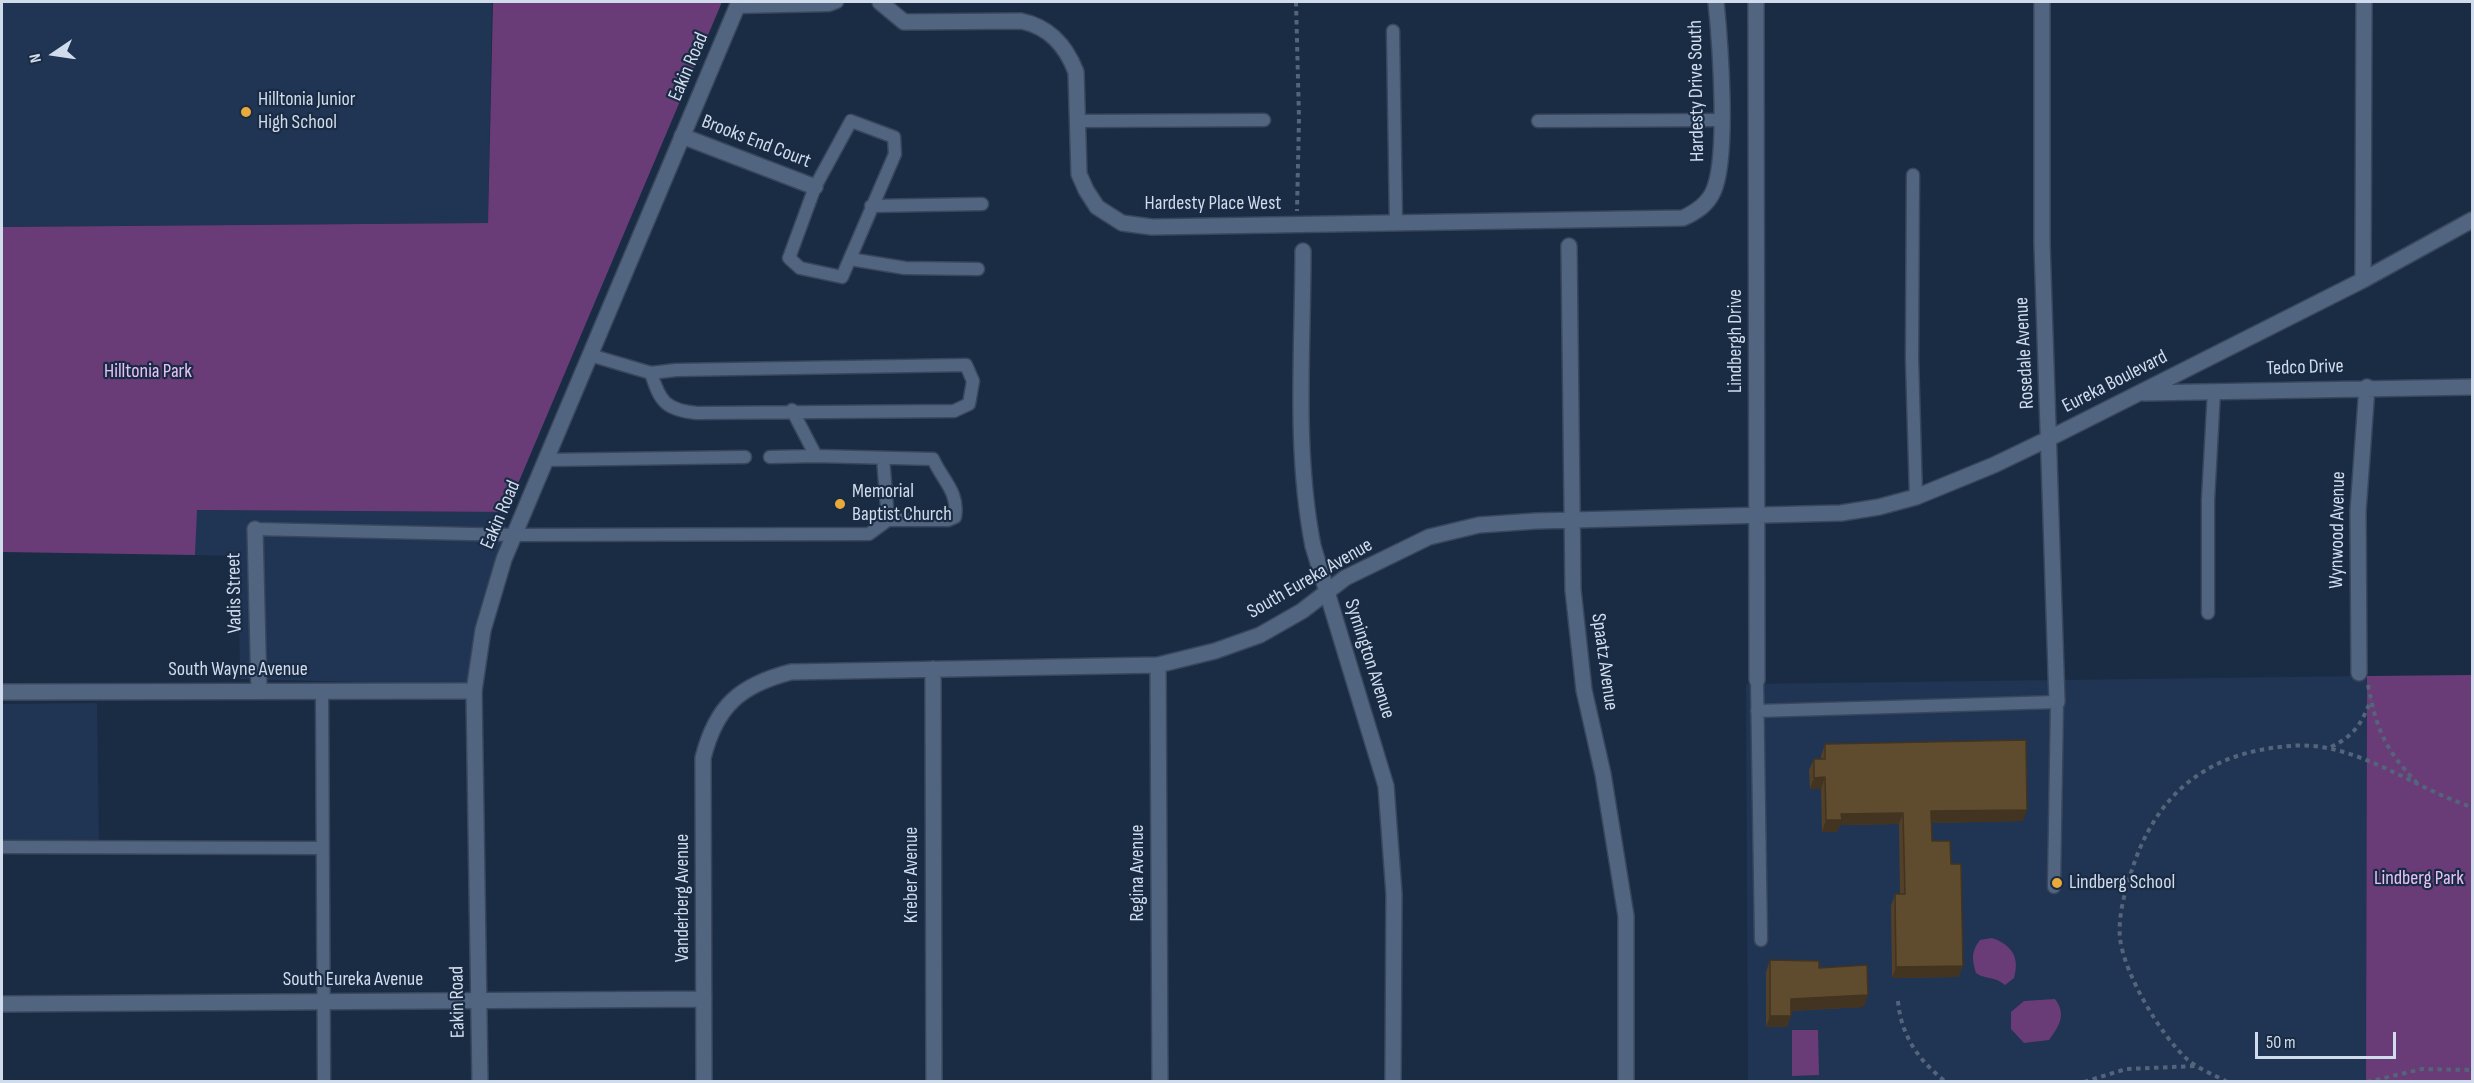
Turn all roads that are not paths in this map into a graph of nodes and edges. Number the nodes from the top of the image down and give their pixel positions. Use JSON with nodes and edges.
{"nodes":[{"id":1,"x":837,"y":2,"type":"edge"},
{"id":2,"x":880,"y":2,"type":"edge"},
{"id":3,"x":1716,"y":2,"type":"edge"},
{"id":4,"x":1756,"y":2,"type":"edge"},
{"id":5,"x":2042,"y":2,"type":"edge"},
{"id":6,"x":2364,"y":2,"type":"edge"},
{"id":7,"x":738,"y":4,"type":"edge"},
{"id":8,"x":1393,"y":32,"type":"dead end"},
{"id":9,"x":1264,"y":120,"type":"dead end"},
{"id":10,"x":1720,"y":120,"type":"junction"},
{"id":11,"x":1078,"y":122,"type":"junction"},
{"id":12,"x":1538,"y":122,"type":"dead end"},
{"id":13,"x":682,"y":136,"type":"junction"},
{"id":14,"x":1912,"y":175,"type":"dead end"},
{"id":15,"x":815,"y":187,"type":"junction"},
{"id":16,"x":982,"y":204,"type":"dead end"},
{"id":17,"x":871,"y":206,"type":"junction"},
{"id":18,"x":1699,"y":210,"type":"joint"},
{"id":19,"x":2472,"y":220,"type":"edge"},
{"id":20,"x":1396,"y":224,"type":"junction"},
{"id":21,"x":1569,"y":246,"type":"dead end"},
{"id":22,"x":1303,"y":251,"type":"dead end"},
{"id":23,"x":850,"y":259,"type":"junction"},
{"id":24,"x":978,"y":269,"type":"dead end"},
{"id":25,"x":2362,"y":280,"type":"junction"},
{"id":26,"x":590,"y":355,"type":"junction"},
{"id":27,"x":651,"y":373,"type":"junction"},
{"id":28,"x":2367,"y":387,"type":"junction"},
{"id":29,"x":2472,"y":387,"type":"edge"},
{"id":30,"x":2214,"y":392,"type":"junction"},
{"id":31,"x":2138,"y":393,"type":"junction"},
{"id":32,"x":792,"y":410,"type":"junction"},
{"id":33,"x":2050,"y":438,"type":"junction"},
{"id":34,"x":816,"y":456,"type":"junction"},
{"id":35,"x":770,"y":457,"type":"dead end"},
{"id":36,"x":746,"y":458,"type":"dead end"},
{"id":37,"x":883,"y":458,"type":"junction"},
{"id":38,"x":546,"y":460,"type":"junction"},
{"id":39,"x":1916,"y":497,"type":"junction"},
{"id":40,"x":1756,"y":517,"type":"junction"},
{"id":41,"x":888,"y":520,"type":"junction"},
{"id":42,"x":1572,"y":521,"type":"junction"},
{"id":43,"x":255,"y":529,"type":"joint"},
{"id":44,"x":514,"y":535,"type":"junction"},
{"id":45,"x":1326,"y":592,"type":"junction"},
{"id":46,"x":2208,"y":613,"type":"dead end"},
{"id":47,"x":1158,"y":665,"type":"junction"},
{"id":48,"x":933,"y":669,"type":"junction"},
{"id":49,"x":2359,"y":673,"type":"road end"},
{"id":50,"x":1757,"y":680,"type":"joint"},
{"id":51,"x":322,"y":691,"type":"junction"},
{"id":52,"x":474,"y":691,"type":"junction"},
{"id":53,"x":2,"y":692,"type":"edge"},
{"id":54,"x":259,"y":692,"type":"junction"},
{"id":55,"x":2057,"y":702,"type":"junction"},
{"id":56,"x":1757,"y":711,"type":"junction"},
{"id":57,"x":718,"y":717,"type":"joint"},
{"id":58,"x":2,"y":847,"type":"edge"},
{"id":59,"x":323,"y":848,"type":"junction"},
{"id":60,"x":2054,"y":887,"type":"dead end"},
{"id":61,"x":1761,"y":940,"type":"dead end"},
{"id":62,"x":704,"y":999,"type":"junction"},
{"id":63,"x":480,"y":1000,"type":"junction"},
{"id":64,"x":324,"y":1002,"type":"junction"},
{"id":65,"x":2,"y":1004,"type":"edge"},
{"id":66,"x":324,"y":1082,"type":"edge"},
{"id":67,"x":480,"y":1082,"type":"edge"},
{"id":68,"x":704,"y":1082,"type":"edge"},
{"id":69,"x":934,"y":1082,"type":"edge"},
{"id":70,"x":1160,"y":1082,"type":"edge"},
{"id":71,"x":1393,"y":1082,"type":"edge"},
{"id":72,"x":1626,"y":1082,"type":"edge"}],
"edges":[{"from":1,"to":7,"type":"lane"},
{"from":2,"to":11,"type":"street","name":"Hardesty Place West"},
{"from":3,"to":10,"type":"street","name":"Hardesty Drive South"},
{"from":4,"to":40,"type":"street","name":"Lindbergh Drive"},
{"from":5,"to":33,"type":"street","name":"Rosedale Avenue"},
{"from":6,"to":25,"type":"street"},
{"from":7,"to":13,"type":"street","name":"Eakin Road"},
{"from":8,"to":20,"type":"lane"},
{"from":9,"to":11,"type":"lane"},
{"from":10,"to":12,"type":"lane"},
{"from":10,"to":18,"type":"street","name":"Hardesty Drive South"},
{"from":11,"to":20,"type":"street","name":"Hardesty Place West"},
{"from":13,"to":15,"type":"street","name":"Brooks End Court"},
{"from":13,"to":26,"type":"street","name":"Eakin Road"},
{"from":14,"to":39,"type":"lane"},
{"from":15,"to":17,"type":"lane"},
{"from":15,"to":23,"type":"lane"},
{"from":16,"to":17,"type":"lane"},
{"from":17,"to":23,"type":"lane"},
{"from":18,"to":20,"type":"street","name":"Hardesty Place West"},
{"from":19,"to":25,"type":"street","name":"Eureka Boulevard"},
{"from":21,"to":42,"type":"street","name":"Spaatz Avenue"},
{"from":22,"to":45,"type":"street","name":"Symington Avenue"},
{"from":23,"to":24,"type":"lane"},
{"from":25,"to":31,"type":"street","name":"Eureka Boulevard"},
{"from":26,"to":27,"type":"lane"},
{"from":26,"to":38,"type":"street","name":"Eakin Road"},
{"from":27,"to":32,"type":"lane"},
{"from":27,"to":32,"type":"lane"},
{"from":28,"to":29,"type":"street","name":"Tedco Drive"},
{"from":28,"to":30,"type":"street","name":"Tedco Drive"},
{"from":28,"to":49,"type":"street","name":"Wynwood Avenue"},
{"from":30,"to":31,"type":"street","name":"Tedco Drive"},
{"from":30,"to":46,"type":"lane"},
{"from":31,"to":33,"type":"street","name":"Eureka Boulevard"},
{"from":32,"to":34,"type":"lane"},
{"from":33,"to":39,"type":"street","name":"Eureka Boulevard"},
{"from":33,"to":55,"type":"street","name":"Rosedale Avenue"},
{"from":34,"to":35,"type":"lane"},
{"from":34,"to":37,"type":"lane"},
{"from":36,"to":38,"type":"lane"},
{"from":37,"to":41,"type":"lane"},
{"from":37,"to":41,"type":"lane"},
{"from":38,"to":44,"type":"street","name":"Eakin Road"},
{"from":39,"to":40,"type":"street","name":"Eureka Boulevard"},
{"from":40,"to":42,"type":"street","name":"South Eureka Avenue"},
{"from":40,"to":50,"type":"street","name":"Lindbergh Drive"},
{"from":41,"to":44,"type":"lane"},
{"from":42,"to":45,"type":"street","name":"South Eureka Avenue"},
{"from":42,"to":72,"type":"street","name":"Spaatz Avenue"},
{"from":43,"to":44,"type":"lane"},
{"from":43,"to":54,"type":"street","name":"Vadis Street"},
{"from":44,"to":52,"type":"street","name":"Eakin Road"},
{"from":45,"to":47,"type":"street","name":"South Eureka Avenue"},
{"from":45,"to":71,"type":"street","name":"Symington Avenue"},
{"from":47,"to":48,"type":"street","name":"South Eureka Avenue"},
{"from":47,"to":70,"type":"street","name":"Regina Avenue"},
{"from":48,"to":57,"type":"street","name":"South Eureka Avenue"},
{"from":48,"to":69,"type":"street","name":"Kreber Avenue"},
{"from":50,"to":56,"type":"lane"},
{"from":51,"to":52,"type":"street","name":"South Wayne Avenue"},
{"from":51,"to":54,"type":"street","name":"South Wayne Avenue"},
{"from":51,"to":59,"type":"lane"},
{"from":52,"to":63,"type":"street","name":"Eakin Road"},
{"from":53,"to":54,"type":"street","name":"South Wayne Avenue"},
{"from":55,"to":56,"type":"lane"},
{"from":55,"to":60,"type":"lane"},
{"from":56,"to":61,"type":"lane"},
{"from":57,"to":62,"type":"street","name":"Vanderberg Avenue"},
{"from":58,"to":59,"type":"lane"},
{"from":59,"to":64,"type":"lane"},
{"from":62,"to":63,"type":"street","name":"South Eureka Avenue"},
{"from":62,"to":68,"type":"street","name":"Vanderberg Avenue"},
{"from":63,"to":64,"type":"street","name":"South Eureka Avenue"},
{"from":63,"to":67,"type":"street","name":"Eakin Road"},
{"from":64,"to":65,"type":"street","name":"South Eureka Avenue"},
{"from":64,"to":66,"type":"lane"}]}
